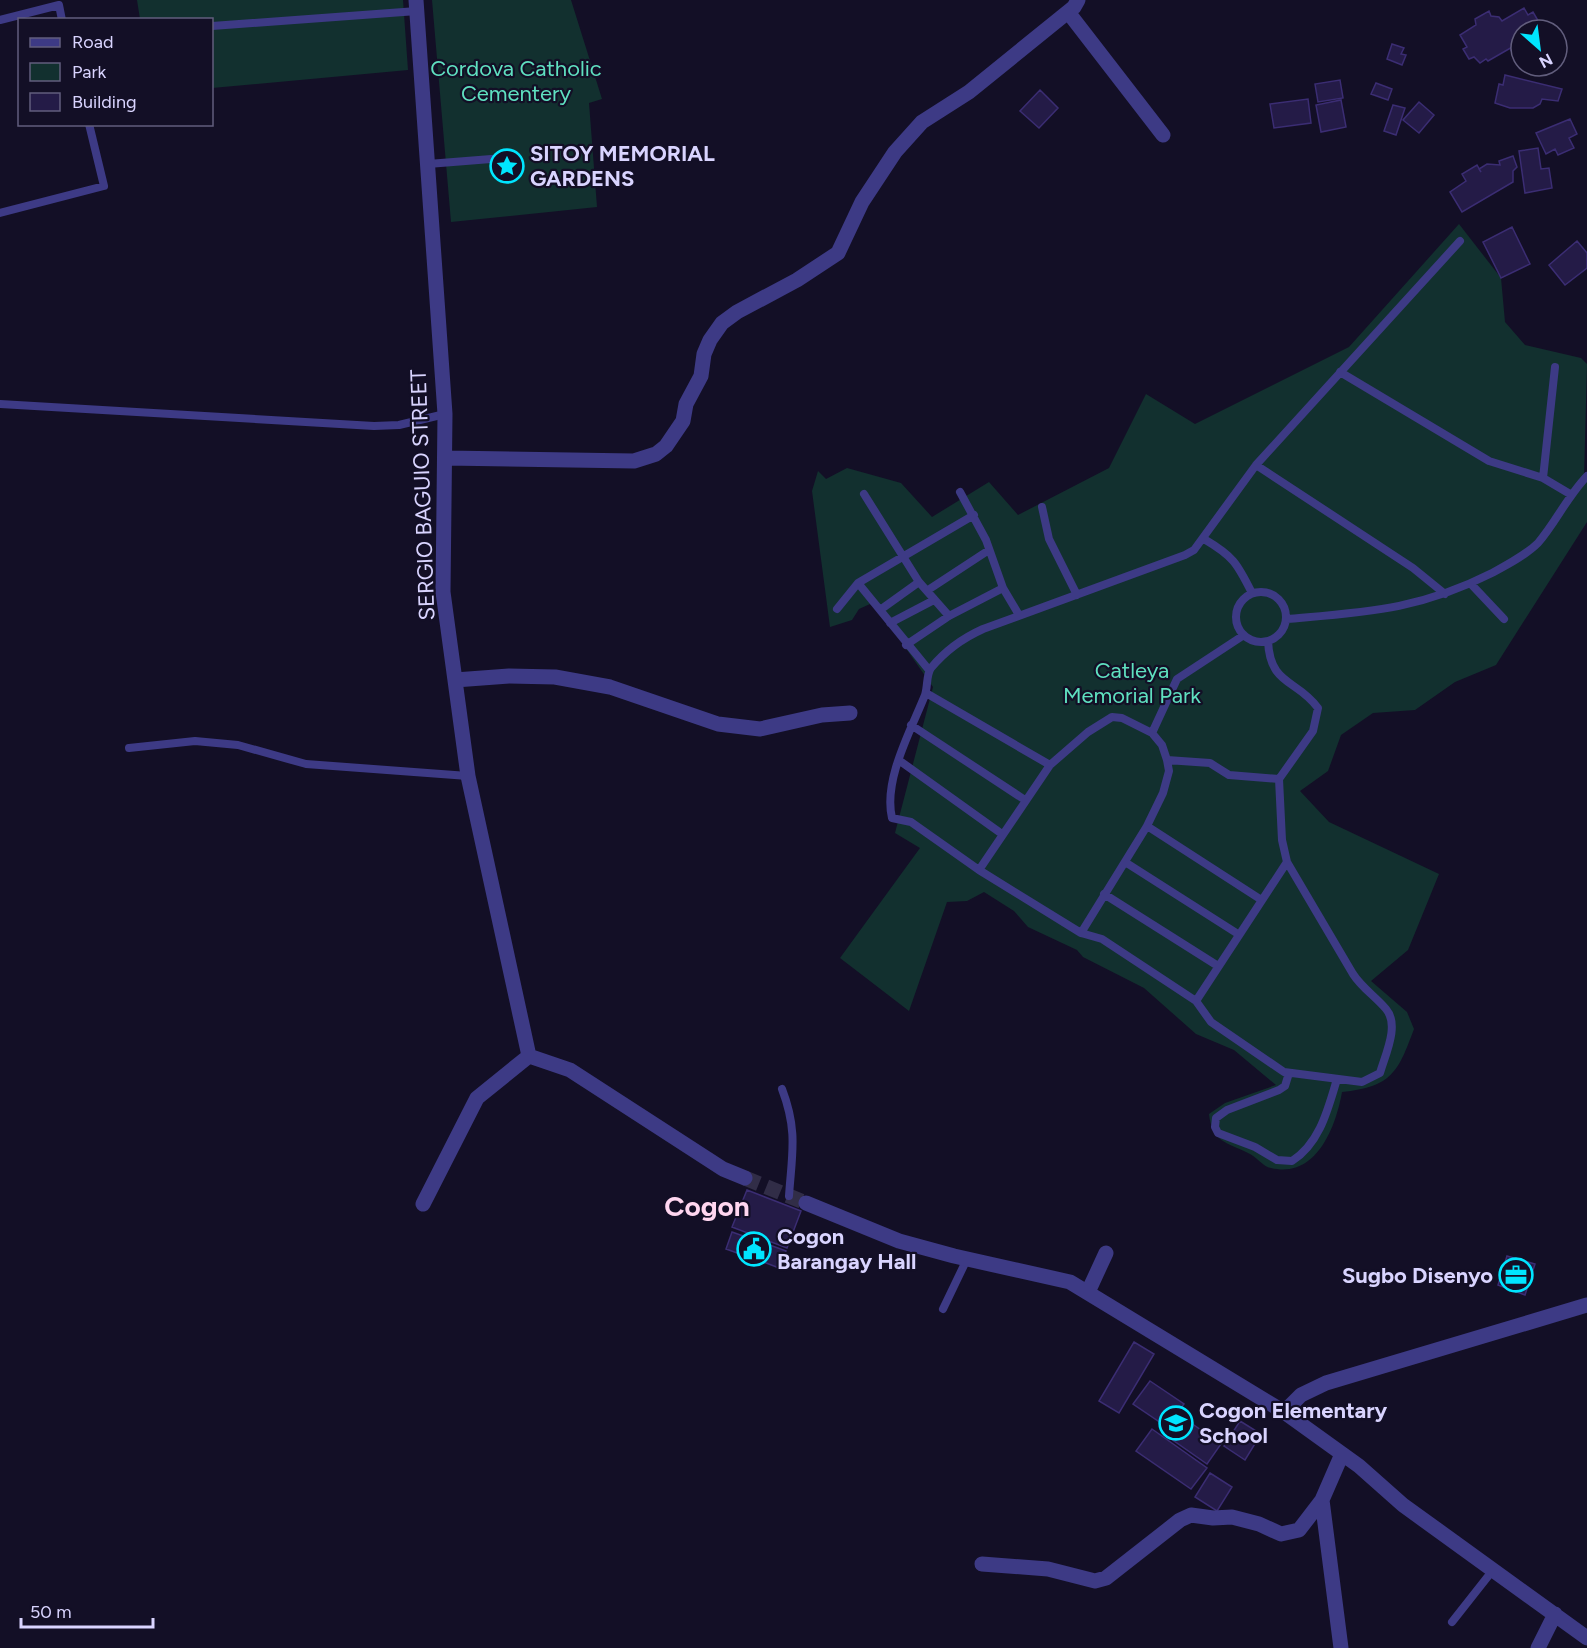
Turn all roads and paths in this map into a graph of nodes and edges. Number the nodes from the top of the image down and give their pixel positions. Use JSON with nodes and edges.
{"nodes":[{"id":1,"x":1078,"y":0,"type":"edge"},
{"id":2,"x":417,"y":5,"type":"edge"},
{"id":3,"x":1068,"y":12,"type":"junction"},
{"id":4,"x":62,"y":18,"type":"edge"},
{"id":5,"x":0,"y":20,"type":"edge"},
{"id":6,"x":213,"y":26,"type":"edge"},
{"id":7,"x":89,"y":126,"type":"edge"},
{"id":8,"x":1163,"y":135,"type":"dead end"},
{"id":9,"x":517,"y":157,"type":"dead end"},
{"id":10,"x":428,"y":164,"type":"junction"},
{"id":11,"x":0,"y":213,"type":"edge"},
{"id":12,"x":1460,"y":241,"type":"dead end"},
{"id":13,"x":1555,"y":367,"type":"dead end"},
{"id":14,"x":1340,"y":372,"type":"junction"},
{"id":15,"x":0,"y":404,"type":"edge"},
{"id":16,"x":444,"y":414,"type":"junction"},
{"id":17,"x":446,"y":458,"type":"junction"},
{"id":18,"x":1256,"y":465,"type":"junction"},
{"id":19,"x":1587,"y":476,"type":"edge"},
{"id":20,"x":1543,"y":478,"type":"junction"},
{"id":21,"x":960,"y":492,"type":"dead end"},
{"id":22,"x":864,"y":494,"type":"dead end"},
{"id":23,"x":1570,"y":494,"type":"junction"},
{"id":24,"x":1042,"y":507,"type":"dead end"},
{"id":25,"x":974,"y":515,"type":"junction"},
{"id":26,"x":1204,"y":539,"type":"junction"},
{"id":27,"x":989,"y":550,"type":"junction"},
{"id":28,"x":904,"y":555,"type":"junction"},
{"id":29,"x":919,"y":582,"type":"junction"},
{"id":30,"x":858,"y":583,"type":"junction"},
{"id":31,"x":1471,"y":584,"type":"junction"},
{"id":32,"x":1003,"y":588,"type":"junction"},
{"id":33,"x":928,"y":590,"type":"junction"},
{"id":34,"x":1252,"y":593,"type":"junction"},
{"id":35,"x":1445,"y":594,"type":"junction"},
{"id":36,"x":1077,"y":595,"type":"junction"},
{"id":37,"x":934,"y":600,"type":"junction"},
{"id":38,"x":837,"y":609,"type":"dead end"},
{"id":39,"x":880,"y":610,"type":"junction"},
{"id":40,"x":1018,"y":615,"type":"junction"},
{"id":41,"x":949,"y":616,"type":"junction"},
{"id":42,"x":1287,"y":619,"type":"junction"},
{"id":43,"x":1504,"y":619,"type":"dead end"},
{"id":44,"x":890,"y":623,"type":"junction"},
{"id":45,"x":1244,"y":635,"type":"junction"},
{"id":46,"x":1268,"y":641,"type":"junction"},
{"id":47,"x":906,"y":645,"type":"junction"},
{"id":48,"x":929,"y":670,"type":"junction"},
{"id":49,"x":455,"y":680,"type":"junction"},
{"id":50,"x":926,"y":693,"type":"junction"},
{"id":51,"x":850,"y":713,"type":"dead end"},
{"id":52,"x":911,"y":725,"type":"junction"},
{"id":53,"x":1152,"y":734,"type":"junction"},
{"id":54,"x":129,"y":748,"type":"dead end"},
{"id":55,"x":1167,"y":760,"type":"junction"},
{"id":56,"x":900,"y":761,"type":"junction"},
{"id":57,"x":1050,"y":765,"type":"junction"},
{"id":58,"x":468,"y":776,"type":"junction"},
{"id":59,"x":1279,"y":778,"type":"junction"},
{"id":60,"x":1025,"y":800,"type":"junction"},
{"id":61,"x":1147,"y":826,"type":"junction"},
{"id":62,"x":1002,"y":834,"type":"junction"},
{"id":63,"x":1125,"y":862,"type":"junction"},
{"id":64,"x":1287,"y":862,"type":"junction"},
{"id":65,"x":980,"y":870,"type":"junction"},
{"id":66,"x":1104,"y":894,"type":"junction"},
{"id":67,"x":1260,"y":899,"type":"junction"},
{"id":68,"x":1081,"y":933,"type":"junction"},
{"id":69,"x":1238,"y":934,"type":"junction"},
{"id":70,"x":1218,"y":966,"type":"junction"},
{"id":71,"x":1196,"y":1001,"type":"junction"},
{"id":72,"x":529,"y":1056,"type":"junction"},
{"id":73,"x":1289,"y":1073,"type":"junction"},
{"id":74,"x":1337,"y":1079,"type":"junction"},
{"id":75,"x":782,"y":1089,"type":"dead end"},
{"id":76,"x":745,"y":1178,"type":"tunnel mouth"},
{"id":77,"x":789,"y":1196,"type":"dead end"},
{"id":78,"x":806,"y":1203,"type":"tunnel mouth"},
{"id":79,"x":423,"y":1204,"type":"dead end"},
{"id":80,"x":1106,"y":1253,"type":"dead end"},
{"id":81,"x":966,"y":1259,"type":"junction"},
{"id":82,"x":1088,"y":1292,"type":"junction"},
{"id":83,"x":1587,"y":1305,"type":"edge"},
{"id":84,"x":943,"y":1309,"type":"dead end"},
{"id":85,"x":1284,"y":1412,"type":"junction"},
{"id":86,"x":1342,"y":1454,"type":"junction"},
{"id":87,"x":1322,"y":1500,"type":"junction"},
{"id":88,"x":982,"y":1564,"type":"dead end"},
{"id":89,"x":1493,"y":1570,"type":"junction"},
{"id":90,"x":1555,"y":1614,"type":"junction"},
{"id":91,"x":1452,"y":1622,"type":"dead end"},
{"id":92,"x":1587,"y":1638,"type":"edge"},
{"id":93,"x":1341,"y":1648,"type":"edge"},
{"id":94,"x":1538,"y":1648,"type":"edge"}],
"edges":[{"from":1,"to":3,"type":"street"},
{"from":2,"to":6,"type":"lane"},
{"from":2,"to":10,"type":"street","name":"SERGIO BAGUIO STREET"},
{"from":3,"to":8,"type":"street"},
{"from":3,"to":17,"type":"street"},
{"from":4,"to":5,"type":"lane"},
{"from":7,"to":11,"type":"lane"},
{"from":9,"to":10,"type":"lane"},
{"from":10,"to":16,"type":"street","name":"SERGIO BAGUIO STREET"},
{"from":12,"to":14,"type":"lane"},
{"from":13,"to":20,"type":"lane"},
{"from":14,"to":18,"type":"lane"},
{"from":14,"to":20,"type":"lane"},
{"from":15,"to":16,"type":"lane"},
{"from":16,"to":17,"type":"street","name":"SERGIO BAGUIO STREET"},
{"from":17,"to":49,"type":"street","name":"SERGIO BAGUIO STREET"},
{"from":18,"to":26,"type":"lane"},
{"from":18,"to":35,"type":"lane"},
{"from":19,"to":23,"type":"lane"},
{"from":20,"to":23,"type":"lane"},
{"from":21,"to":25,"type":"lane"},
{"from":22,"to":28,"type":"lane"},
{"from":23,"to":31,"type":"lane"},
{"from":24,"to":36,"type":"lane"},
{"from":25,"to":27,"type":"lane"},
{"from":25,"to":28,"type":"lane"},
{"from":26,"to":34,"type":"lane"},
{"from":26,"to":36,"type":"lane"},
{"from":27,"to":32,"type":"lane"},
{"from":27,"to":33,"type":"lane"},
{"from":28,"to":29,"type":"lane"},
{"from":28,"to":30,"type":"lane"},
{"from":29,"to":33,"type":"lane"},
{"from":29,"to":39,"type":"lane"},
{"from":30,"to":38,"type":"lane"},
{"from":30,"to":39,"type":"lane"},
{"from":31,"to":35,"type":"lane"},
{"from":31,"to":43,"type":"lane"},
{"from":32,"to":40,"type":"lane"},
{"from":32,"to":41,"type":"lane"},
{"from":33,"to":37,"type":"lane"},
{"from":34,"to":42,"type":"lane"},
{"from":34,"to":45,"type":"lane"},
{"from":35,"to":42,"type":"lane"},
{"from":36,"to":40,"type":"lane"},
{"from":37,"to":41,"type":"lane"},
{"from":37,"to":44,"type":"lane"},
{"from":39,"to":44,"type":"lane"},
{"from":40,"to":48,"type":"lane"},
{"from":41,"to":47,"type":"lane"},
{"from":42,"to":46,"type":"lane"},
{"from":44,"to":47,"type":"lane"},
{"from":45,"to":46,"type":"lane"},
{"from":45,"to":53,"type":"lane"},
{"from":46,"to":59,"type":"lane"},
{"from":47,"to":48,"type":"lane"},
{"from":48,"to":50,"type":"lane"},
{"from":49,"to":51,"type":"street"},
{"from":49,"to":58,"type":"street","name":"SERGIO BAGUIO STREET"},
{"from":50,"to":52,"type":"lane"},
{"from":50,"to":57,"type":"lane"},
{"from":52,"to":56,"type":"lane"},
{"from":52,"to":60,"type":"lane"},
{"from":53,"to":55,"type":"lane"},
{"from":53,"to":57,"type":"lane"},
{"from":54,"to":58,"type":"lane"},
{"from":55,"to":59,"type":"lane"},
{"from":55,"to":61,"type":"lane"},
{"from":56,"to":62,"type":"lane"},
{"from":56,"to":65,"type":"lane"},
{"from":57,"to":60,"type":"lane"},
{"from":58,"to":72,"type":"street","name":"SERGIO BAGUIO STREET"},
{"from":59,"to":64,"type":"lane"},
{"from":60,"to":62,"type":"lane"},
{"from":61,"to":63,"type":"lane"},
{"from":61,"to":67,"type":"lane"},
{"from":62,"to":65,"type":"lane"},
{"from":63,"to":66,"type":"lane"},
{"from":63,"to":69,"type":"lane"},
{"from":64,"to":67,"type":"lane"},
{"from":64,"to":74,"type":"lane"},
{"from":65,"to":68,"type":"lane"},
{"from":66,"to":68,"type":"lane"},
{"from":66,"to":70,"type":"lane"},
{"from":67,"to":69,"type":"lane"},
{"from":68,"to":71,"type":"lane"},
{"from":69,"to":70,"type":"lane"},
{"from":70,"to":71,"type":"lane"},
{"from":71,"to":73,"type":"lane"},
{"from":72,"to":76,"type":"street"},
{"from":72,"to":79,"type":"street"},
{"from":73,"to":74,"type":"lane"},
{"from":73,"to":74,"type":"lane"},
{"from":75,"to":77,"type":"lane"},
{"from":78,"to":81,"type":"street"},
{"from":80,"to":82,"type":"street"},
{"from":81,"to":82,"type":"street"},
{"from":81,"to":84,"type":"lane"},
{"from":82,"to":85,"type":"street"},
{"from":83,"to":85,"type":"street"},
{"from":85,"to":86,"type":"street"},
{"from":86,"to":87,"type":"street"},
{"from":86,"to":89,"type":"street"},
{"from":87,"to":88,"type":"street"},
{"from":87,"to":93,"type":"street"},
{"from":89,"to":90,"type":"street"},
{"from":89,"to":91,"type":"lane"},
{"from":90,"to":92,"type":"street"},
{"from":90,"to":94,"type":"street"}]}
